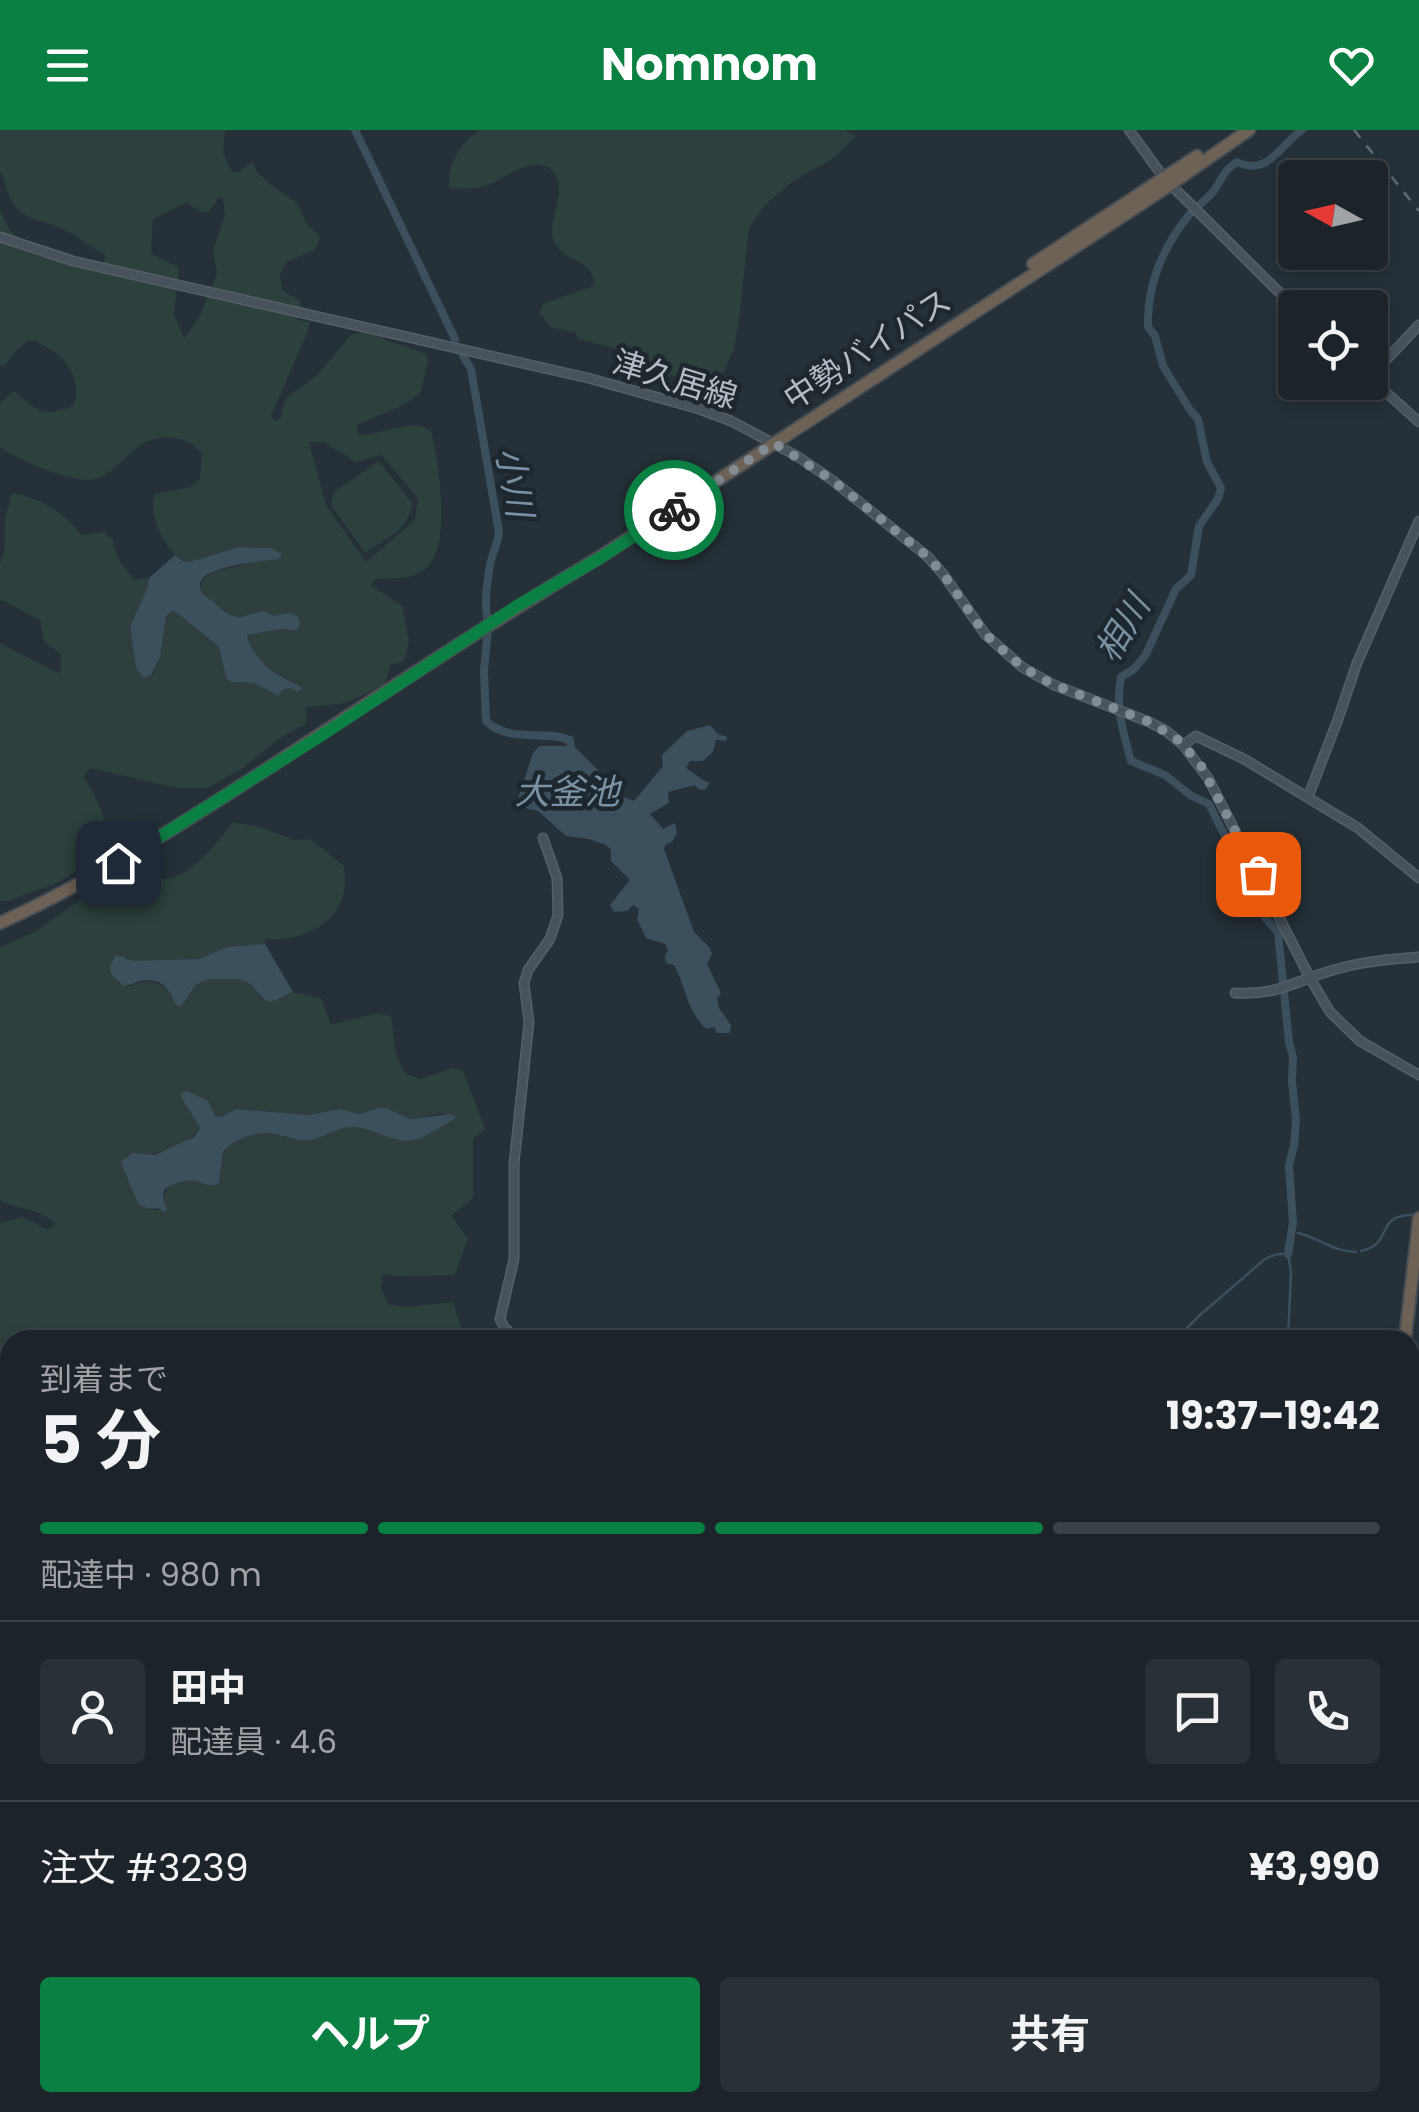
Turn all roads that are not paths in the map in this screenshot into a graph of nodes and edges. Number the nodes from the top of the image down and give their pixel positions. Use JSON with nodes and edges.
{"nodes":[{"id":1,"x":1128,"y":130,"type":"edge"},
{"id":2,"x":1248,"y":130,"type":"edge"},
{"id":3,"x":1167,"y":182,"type":"junction"},
{"id":4,"x":0,"y":237,"type":"edge"},
{"id":5,"x":1278,"y":291,"type":"edge"},
{"id":6,"x":1419,"y":325,"type":"edge"},
{"id":7,"x":1388,"y":359,"type":"edge"},
{"id":8,"x":1388,"y":394,"type":"edge"},
{"id":9,"x":1419,"y":422,"type":"edge"},
{"id":10,"x":771,"y":441,"type":"junction"},
{"id":11,"x":1419,"y":521,"type":"edge"},
{"id":12,"x":1183,"y":745,"type":"junction"},
{"id":13,"x":1308,"y":797,"type":"junction"},
{"id":14,"x":542,"y":838,"type":"dead end"},
{"id":15,"x":1419,"y":878,"type":"edge"},
{"id":16,"x":0,"y":923,"type":"edge"},
{"id":17,"x":1419,"y":957,"type":"edge"},
{"id":18,"x":1310,"y":978,"type":"junction"},
{"id":19,"x":1235,"y":993,"type":"dead end"},
{"id":20,"x":1419,"y":1075,"type":"edge"},
{"id":21,"x":1419,"y":1218,"type":"edge"},
{"id":22,"x":1419,"y":1273,"type":"edge"},
{"id":23,"x":507,"y":1330,"type":"edge"},
{"id":24,"x":1406,"y":1330,"type":"edge"},
{"id":25,"x":1412,"y":1330,"type":"edge"}],
"edges":[{"from":1,"to":3,"type":"main road"},
{"from":2,"to":3,"type":"highway","name":"中勢バイパス"},
{"from":3,"to":5,"type":"main road"},
{"from":3,"to":10,"type":"highway","name":"中勢バイパス"},
{"from":4,"to":10,"type":"main road","name":"津久居線"},
{"from":6,"to":7,"type":"main road"},
{"from":8,"to":9,"type":"main road"},
{"from":10,"to":12,"type":"main road","name":"津久居線"},
{"from":10,"to":16,"type":"highway","name":"中勢バイパス"},
{"from":11,"to":13,"type":"main road"},
{"from":12,"to":13,"type":"main road"},
{"from":12,"to":18,"type":"main road","name":"津久居線"},
{"from":13,"to":15,"type":"main road"},
{"from":14,"to":23,"type":"main road"},
{"from":17,"to":18,"type":"main road"},
{"from":18,"to":19,"type":"main road"},
{"from":18,"to":20,"type":"main road","name":"津久居線"},
{"from":21,"to":24,"type":"highway"},
{"from":22,"to":25,"type":"highway"}]}
